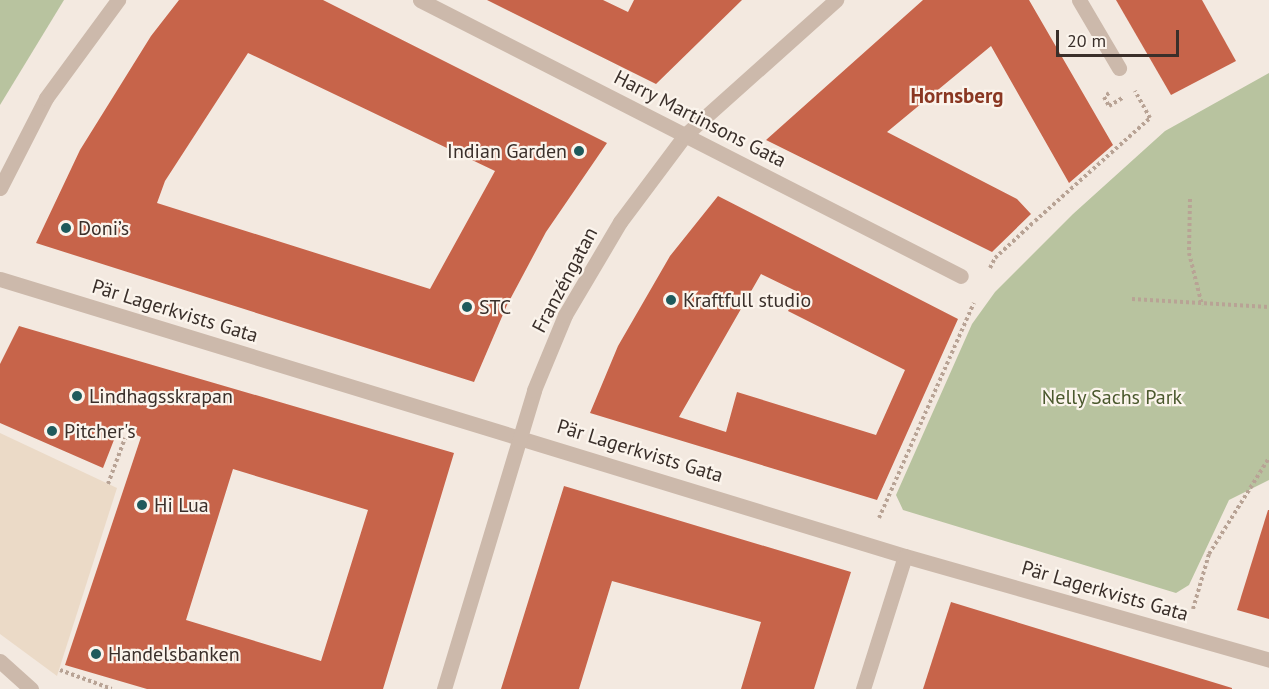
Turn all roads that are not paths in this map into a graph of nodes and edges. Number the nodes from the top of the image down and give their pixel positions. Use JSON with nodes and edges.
{"nodes":[{"id":1,"x":118,"y":0,"type":"edge"},
{"id":2,"x":420,"y":0,"type":"edge"},
{"id":3,"x":836,"y":0,"type":"edge"},
{"id":4,"x":1079,"y":0,"type":"edge"},
{"id":5,"x":1119,"y":68,"type":"dead end"},
{"id":6,"x":685,"y":135,"type":"junction"},
{"id":7,"x":0,"y":188,"type":"edge"},
{"id":8,"x":961,"y":276,"type":"dead end"},
{"id":9,"x":0,"y":279,"type":"edge"},
{"id":10,"x":521,"y":436,"type":"junction"},
{"id":11,"x":905,"y":556,"type":"junction"},
{"id":12,"x":1269,"y":660,"type":"edge"},
{"id":13,"x":0,"y":661,"type":"edge"},
{"id":14,"x":31,"y":689,"type":"edge"},
{"id":15,"x":444,"y":689,"type":"edge"},
{"id":16,"x":862,"y":689,"type":"edge"}],
"edges":[{"from":1,"to":7,"type":"street"},
{"from":2,"to":6,"type":"street","name":"Harry Martinsons Gata"},
{"from":3,"to":6,"type":"street","name":"Franzéngatan"},
{"from":4,"to":5,"type":"street"},
{"from":6,"to":8,"type":"street","name":"Harry Martinsons Gata"},
{"from":6,"to":10,"type":"street","name":"Franzéngatan"},
{"from":9,"to":10,"type":"street","name":"Pär Lagerkvists Gata"},
{"from":10,"to":11,"type":"street","name":"Pär Lagerkvists Gata"},
{"from":10,"to":15,"type":"street","name":"Franzéngatan"},
{"from":11,"to":12,"type":"street","name":"Pär Lagerkvists Gata"},
{"from":11,"to":16,"type":"street"},
{"from":13,"to":14,"type":"street"}]}
